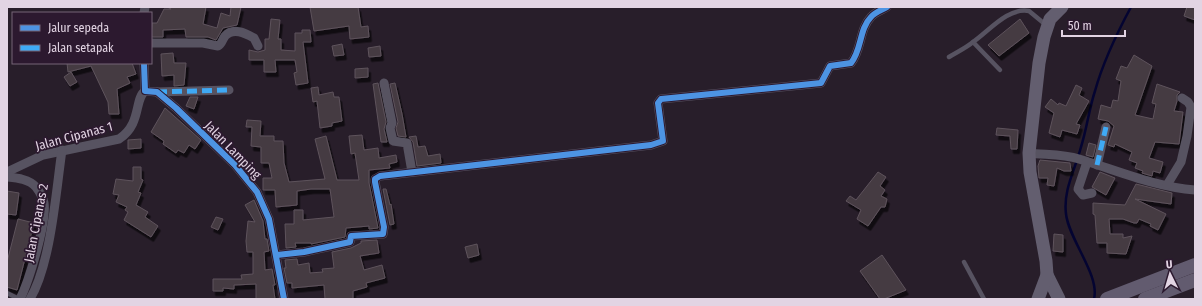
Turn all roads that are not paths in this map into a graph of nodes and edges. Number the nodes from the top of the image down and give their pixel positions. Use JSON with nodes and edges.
{"nodes":[{"id":1,"x":887,"y":7,"type":"edge"},
{"id":2,"x":1062,"y":7,"type":"edge"},
{"id":3,"x":1048,"y":26,"type":"junction"},
{"id":4,"x":973,"y":42,"type":"junction"},
{"id":5,"x":152,"y":43,"type":"edge"},
{"id":6,"x":258,"y":46,"type":"dead end"},
{"id":7,"x":949,"y":57,"type":"dead end"},
{"id":8,"x":144,"y":64,"type":"edge"},
{"id":9,"x":1000,"y":70,"type":"dead end"},
{"id":10,"x":384,"y":83,"type":"dead end"},
{"id":11,"x":229,"y":90,"type":"dead end"},
{"id":12,"x":145,"y":91,"type":"junction"},
{"id":13,"x":157,"y":92,"type":"junction"},
{"id":14,"x":1182,"y":98,"type":"dead end"},
{"id":15,"x":1106,"y":127,"type":"dead end"},
{"id":16,"x":62,"y":150,"type":"junction"},
{"id":17,"x":1030,"y":153,"type":"junction"},
{"id":18,"x":1080,"y":160,"type":"junction"},
{"id":19,"x":1097,"y":165,"type":"junction"},
{"id":20,"x":7,"y":172,"type":"edge"},
{"id":21,"x":412,"y":172,"type":"junction"},
{"id":22,"x":7,"y":177,"type":"edge"},
{"id":23,"x":1167,"y":185,"type":"junction"},
{"id":24,"x":1195,"y":190,"type":"edge"},
{"id":25,"x":1092,"y":193,"type":"dead end"},
{"id":26,"x":277,"y":255,"type":"junction"},
{"id":27,"x":964,"y":262,"type":"dead end"},
{"id":28,"x":1195,"y":265,"type":"edge"},
{"id":29,"x":1047,"y":275,"type":"junction"},
{"id":30,"x":1195,"y":280,"type":"edge"},
{"id":31,"x":7,"y":293,"type":"edge"},
{"id":32,"x":1112,"y":297,"type":"edge"},
{"id":33,"x":19,"y":299,"type":"edge"},
{"id":34,"x":30,"y":299,"type":"edge"},
{"id":35,"x":284,"y":299,"type":"edge"},
{"id":36,"x":984,"y":299,"type":"edge"},
{"id":37,"x":1038,"y":299,"type":"edge"},
{"id":38,"x":1059,"y":299,"type":"edge"},
{"id":39,"x":1145,"y":299,"type":"edge"}],
"edges":[{"from":1,"to":21,"type":"street"},
{"from":2,"to":3,"type":"main road"},
{"from":3,"to":4,"type":"lane"},
{"from":3,"to":17,"type":"main road"},
{"from":4,"to":7,"type":"lane"},
{"from":4,"to":9,"type":"lane"},
{"from":5,"to":6,"type":"street"},
{"from":8,"to":12,"type":"street"},
{"from":10,"to":21,"type":"street"},
{"from":11,"to":13,"type":"street"},
{"from":12,"to":13,"type":"street"},
{"from":12,"to":16,"type":"street","name":"Jalan Cipanas 1"},
{"from":13,"to":26,"type":"street","name":"Jalan Lamping"},
{"from":14,"to":23,"type":"street"},
{"from":15,"to":19,"type":"street"},
{"from":16,"to":20,"type":"street","name":"Jalan Cipanas 1"},
{"from":16,"to":34,"type":"street","name":"Jalan Cipanas 2"},
{"from":17,"to":18,"type":"street"},
{"from":17,"to":29,"type":"main road"},
{"from":18,"to":19,"type":"street"},
{"from":18,"to":25,"type":"street"},
{"from":19,"to":23,"type":"street"},
{"from":21,"to":26,"type":"street"},
{"from":22,"to":33,"type":"street","name":"Jalan Cipanas 2"},
{"from":23,"to":24,"type":"street"},
{"from":26,"to":35,"type":"street","name":"Jalan Lamping"},
{"from":27,"to":36,"type":"lane"},
{"from":28,"to":32,"type":"main road"},
{"from":29,"to":37,"type":"main road"},
{"from":29,"to":38,"type":"main road"},
{"from":30,"to":39,"type":"main road"},
{"from":31,"to":33,"type":"lane"}]}
